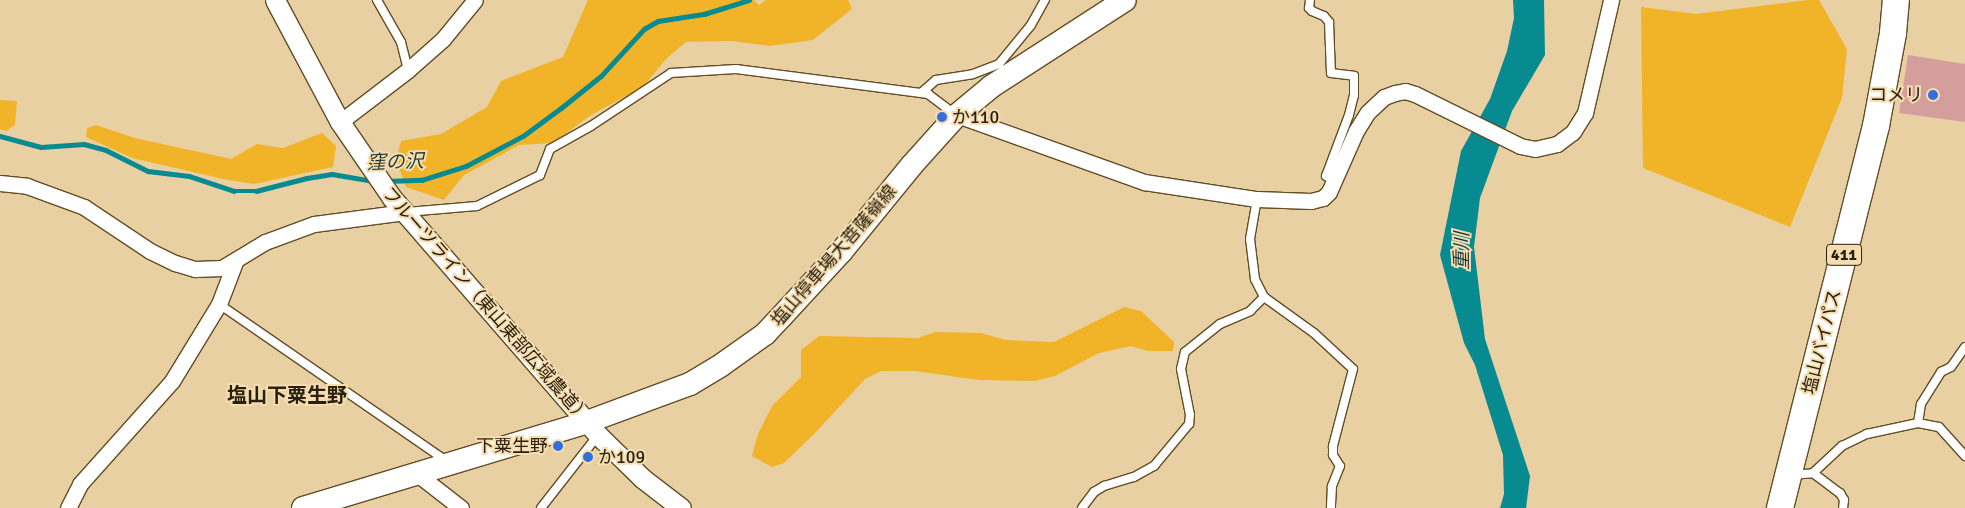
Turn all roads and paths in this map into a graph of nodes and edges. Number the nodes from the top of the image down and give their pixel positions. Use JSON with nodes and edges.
{"nodes":[{"id":1,"x":275,"y":0,"type":"edge"},
{"id":2,"x":377,"y":0,"type":"edge"},
{"id":3,"x":475,"y":0,"type":"edge"},
{"id":4,"x":1045,"y":0,"type":"edge"},
{"id":5,"x":1125,"y":0,"type":"edge"},
{"id":6,"x":1310,"y":0,"type":"edge"},
{"id":7,"x":1612,"y":0,"type":"edge"},
{"id":8,"x":1896,"y":0,"type":"edge"},
{"id":9,"x":408,"y":70,"type":"junction"},
{"id":10,"x":922,"y":93,"type":"junction"},
{"id":11,"x":957,"y":115,"type":"junction"},
{"id":12,"x":340,"y":122,"type":"junction"},
{"id":13,"x":1335,"y":181,"type":"junction"},
{"id":14,"x":0,"y":183,"type":"edge"},
{"id":15,"x":1257,"y":199,"type":"junction"},
{"id":16,"x":405,"y":212,"type":"junction"},
{"id":17,"x":235,"y":262,"type":"junction"},
{"id":18,"x":1264,"y":297,"type":"junction"},
{"id":19,"x":219,"y":304,"type":"junction"},
{"id":20,"x":1965,"y":347,"type":"edge"},
{"id":21,"x":1918,"y":423,"type":"junction"},
{"id":22,"x":592,"y":429,"type":"junction"},
{"id":23,"x":1965,"y":456,"type":"edge"},
{"id":24,"x":448,"y":463,"type":"junction"},
{"id":25,"x":416,"y":473,"type":"junction"},
{"id":26,"x":1800,"y":474,"type":"junction"},
{"id":27,"x":68,"y":508,"type":"edge"},
{"id":28,"x":303,"y":508,"type":"edge"},
{"id":29,"x":461,"y":508,"type":"edge"},
{"id":30,"x":541,"y":508,"type":"edge"},
{"id":31,"x":681,"y":508,"type":"edge"},
{"id":32,"x":1082,"y":508,"type":"edge"},
{"id":33,"x":1331,"y":508,"type":"edge"},
{"id":34,"x":1780,"y":508,"type":"edge"},
{"id":35,"x":1844,"y":508,"type":"edge"}],
"edges":[{"from":1,"to":12,"type":"street","name":"フルーツライン（東山東部広域農道）"},
{"from":2,"to":9,"type":"lane"},
{"from":3,"to":9,"type":"street"},
{"from":4,"to":10,"type":"lane"},
{"from":5,"to":11,"type":"main road","name":"塩山停車場大菩薩嶺線"},
{"from":6,"to":13,"type":"lane"},
{"from":7,"to":13,"type":"street"},
{"from":8,"to":26,"type":"highway","name":"塩山バイパス","number":"411"},
{"from":9,"to":12,"type":"street"},
{"from":10,"to":11,"type":"lane"},
{"from":10,"to":16,"type":"lane"},
{"from":11,"to":15,"type":"street"},
{"from":11,"to":22,"type":"main road","name":"塩山停車場大菩薩嶺線"},
{"from":12,"to":16,"type":"street","name":"フルーツライン（東山東部広域農道）"},
{"from":13,"to":15,"type":"street"},
{"from":14,"to":17,"type":"street"},
{"from":15,"to":18,"type":"lane"},
{"from":16,"to":17,"type":"street"},
{"from":16,"to":22,"type":"street","name":"フルーツライン（東山東部広域農道）"},
{"from":17,"to":19,"type":"street"},
{"from":18,"to":32,"type":"lane"},
{"from":18,"to":33,"type":"lane"},
{"from":19,"to":24,"type":"lane"},
{"from":19,"to":27,"type":"street"},
{"from":20,"to":21,"type":"lane"},
{"from":21,"to":23,"type":"lane"},
{"from":21,"to":26,"type":"lane"},
{"from":22,"to":24,"type":"main road","name":"塩山停車場大菩薩嶺線"},
{"from":22,"to":30,"type":"lane"},
{"from":22,"to":31,"type":"street","name":"フルーツライン（東山東部広域農道）"},
{"from":24,"to":25,"type":"main road","name":"塩山停車場大菩薩嶺線"},
{"from":25,"to":28,"type":"main road","name":"塩山停車場大菩薩嶺線"},
{"from":25,"to":29,"type":"street"},
{"from":26,"to":34,"type":"highway","name":"塩山バイパス","number":"411"},
{"from":26,"to":35,"type":"lane"}]}
